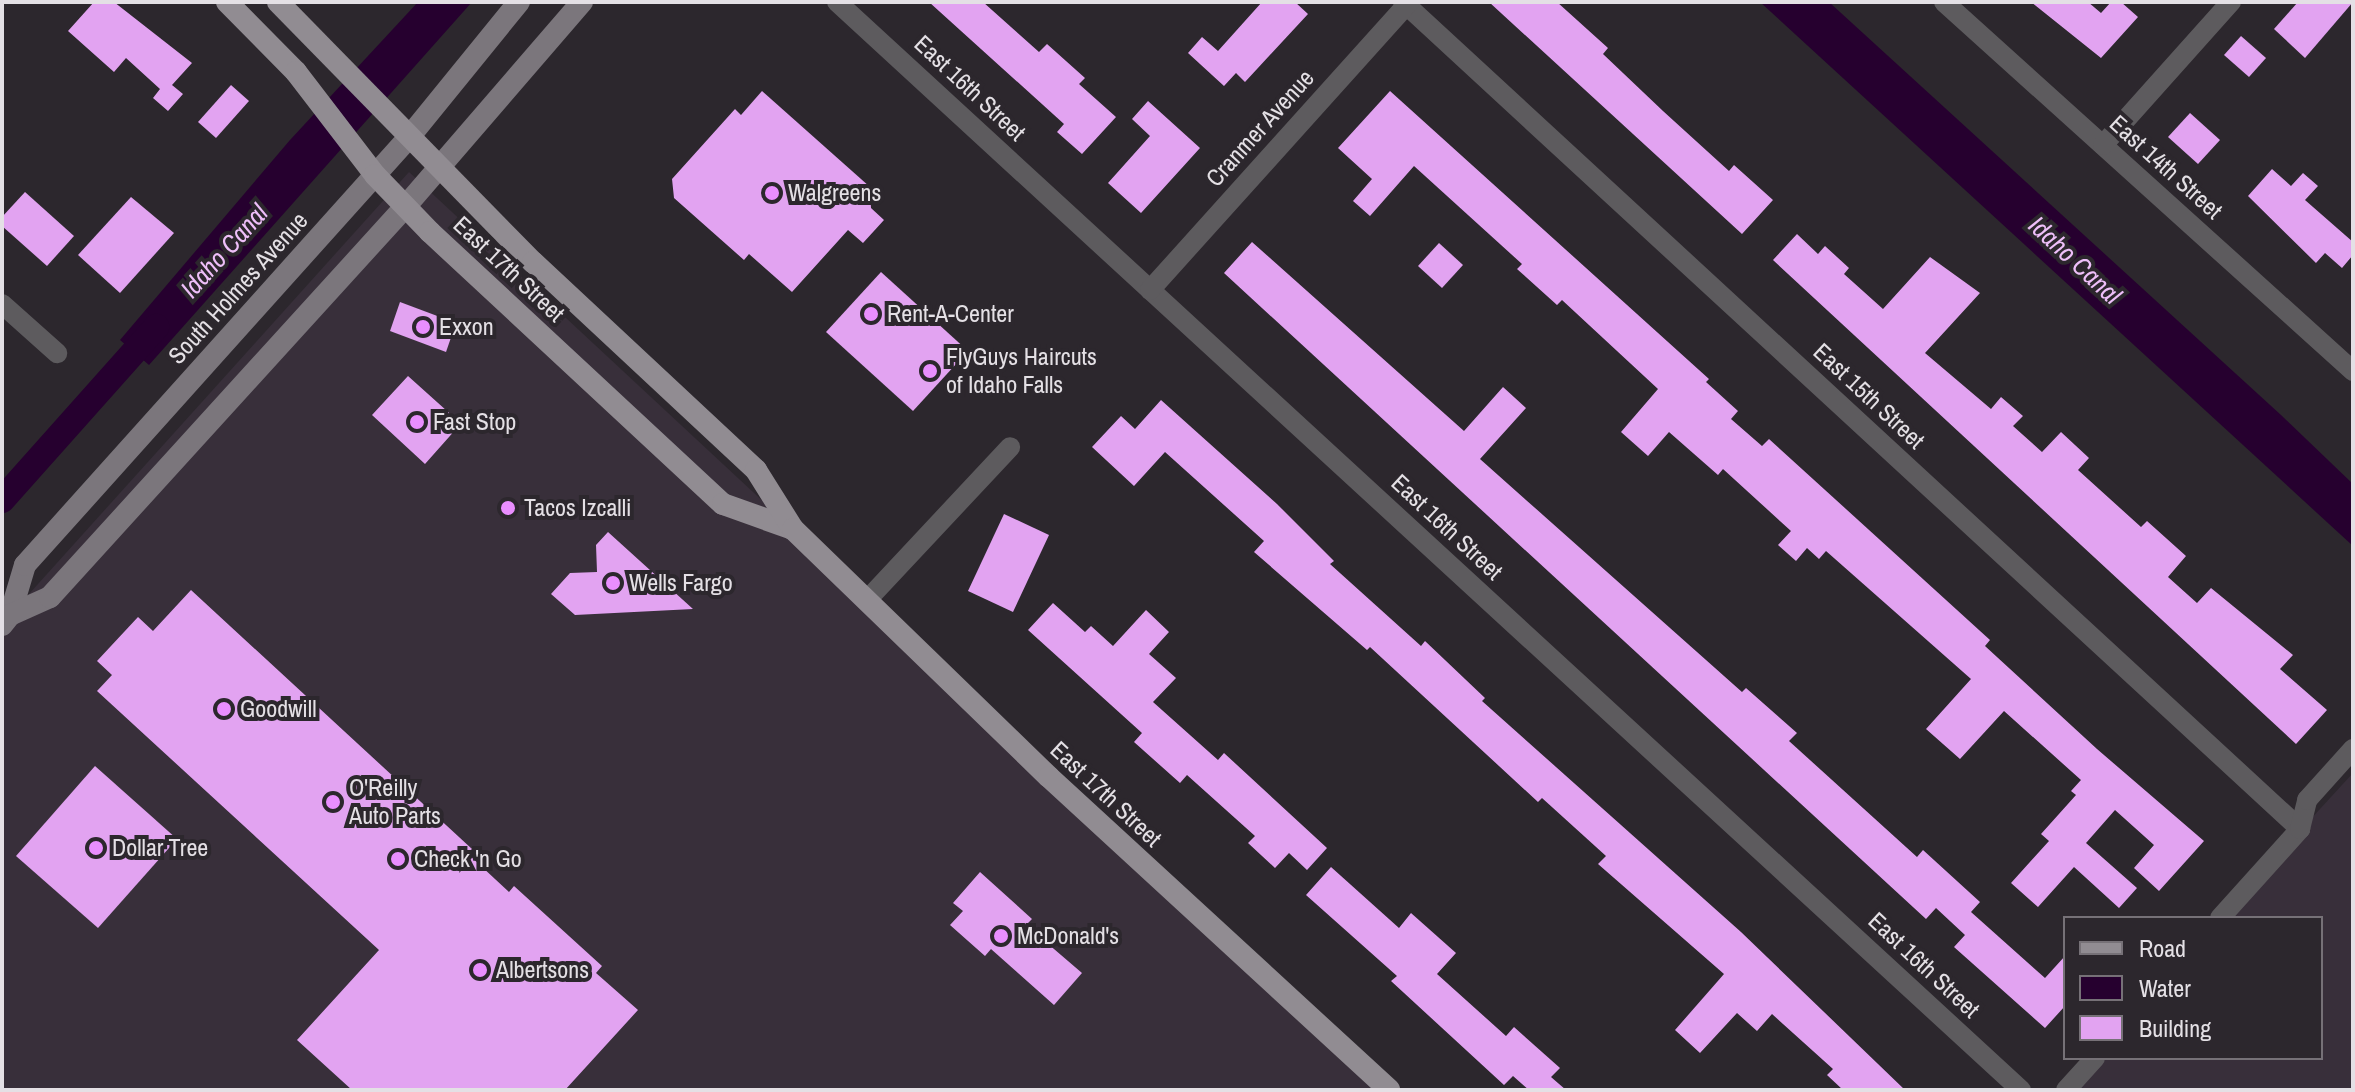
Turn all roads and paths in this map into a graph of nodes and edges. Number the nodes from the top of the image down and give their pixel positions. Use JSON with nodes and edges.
{"nodes":[{"id":1,"x":227,"y":2,"type":"edge"},
{"id":2,"x":278,"y":2,"type":"edge"},
{"id":3,"x":519,"y":2,"type":"edge"},
{"id":4,"x":582,"y":2,"type":"edge"},
{"id":5,"x":837,"y":2,"type":"edge"},
{"id":6,"x":1944,"y":2,"type":"edge"},
{"id":7,"x":2231,"y":2,"type":"edge"},
{"id":8,"x":1406,"y":3,"type":"edge"},
{"id":9,"x":410,"y":136,"type":"junction"},
{"id":10,"x":2103,"y":145,"type":"junction"},
{"id":11,"x":439,"y":168,"type":"junction"},
{"id":12,"x":375,"y":175,"type":"junction"},
{"id":13,"x":405,"y":207,"type":"junction"},
{"id":14,"x":1150,"y":290,"type":"junction"},
{"id":15,"x":2,"y":304,"type":"edge"},
{"id":16,"x":57,"y":353,"type":"dead end"},
{"id":17,"x":2353,"y":371,"type":"edge"},
{"id":18,"x":1010,"y":447,"type":"dead end"},
{"id":19,"x":793,"y":529,"type":"junction"},
{"id":20,"x":868,"y":599,"type":"junction"},
{"id":21,"x":6,"y":620,"type":"edge"},
{"id":22,"x":2353,"y":749,"type":"edge"},
{"id":23,"x":2300,"y":829,"type":"junction"},
{"id":24,"x":2222,"y":916,"type":"edge"},
{"id":25,"x":2093,"y":1060,"type":"edge"},
{"id":26,"x":1389,"y":1090,"type":"edge"},
{"id":27,"x":2021,"y":1090,"type":"edge"},
{"id":28,"x":2066,"y":1090,"type":"edge"}],
"edges":[{"from":1,"to":12,"type":"main road","name":"East 17th Street"},
{"from":2,"to":9,"type":"main road","name":"East 17th Street"},
{"from":3,"to":9,"type":"main road","name":"South Holmes Avenue"},
{"from":4,"to":11,"type":"main road","name":"South Holmes Avenue"},
{"from":5,"to":14,"type":"street","name":"East 16th Street"},
{"from":6,"to":10,"type":"street","name":"East 14th Street"},
{"from":7,"to":10,"type":"street"},
{"from":8,"to":14,"type":"street","name":"Cranmer Avenue"},
{"from":8,"to":23,"type":"street","name":"East 15th Street"},
{"from":9,"to":11,"type":"main road","name":"East 17th Street"},
{"from":9,"to":12,"type":"main road","name":"South Holmes Avenue"},
{"from":10,"to":17,"type":"street","name":"East 14th Street"},
{"from":11,"to":13,"type":"main road","name":"South Holmes Avenue"},
{"from":11,"to":19,"type":"main road","name":"East 17th Street"},
{"from":12,"to":13,"type":"main road","name":"East 17th Street"},
{"from":12,"to":21,"type":"main road","name":"South Holmes Avenue"},
{"from":13,"to":19,"type":"main road","name":"East 17th Street"},
{"from":13,"to":21,"type":"main road","name":"South Holmes Avenue"},
{"from":14,"to":27,"type":"street","name":"East 16th Street"},
{"from":15,"to":16,"type":"street"},
{"from":18,"to":20,"type":"street"},
{"from":19,"to":20,"type":"main road","name":"East 17th Street"},
{"from":20,"to":26,"type":"main road","name":"East 17th Street"},
{"from":22,"to":23,"type":"street"},
{"from":23,"to":24,"type":"street"},
{"from":25,"to":28,"type":"street"}]}
